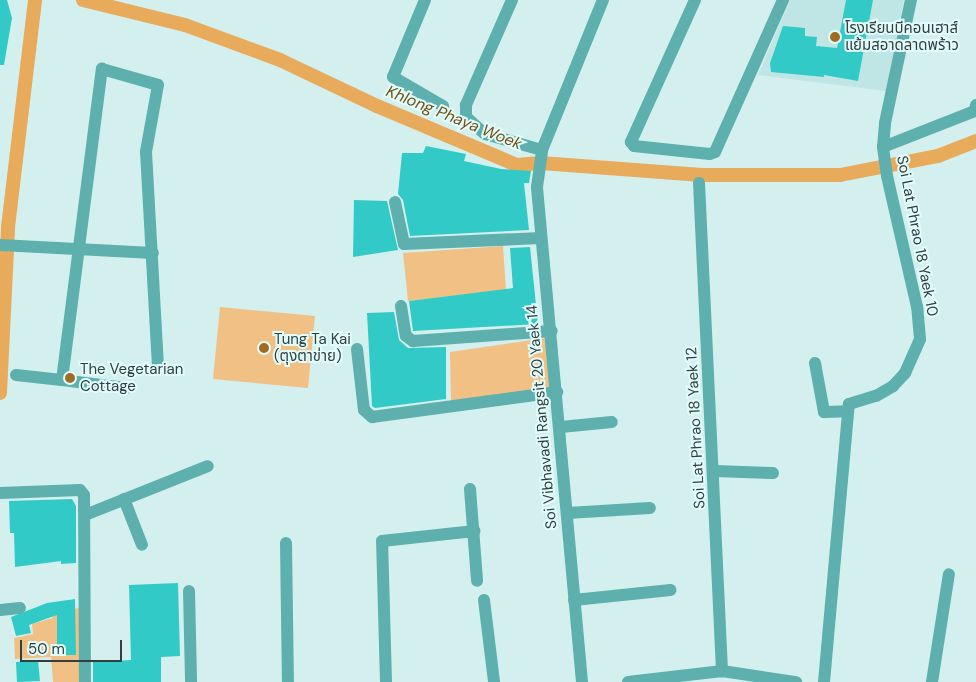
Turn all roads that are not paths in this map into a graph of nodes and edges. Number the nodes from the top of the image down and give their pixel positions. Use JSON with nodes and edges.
{"nodes":[{"id":1,"x":426,"y":0,"type":"edge"},
{"id":2,"x":512,"y":0,"type":"edge"},
{"id":3,"x":603,"y":0,"type":"edge"},
{"id":4,"x":695,"y":0,"type":"edge"},
{"id":5,"x":783,"y":0,"type":"edge"},
{"id":6,"x":911,"y":0,"type":"edge"},
{"id":7,"x":976,"y":105,"type":"edge"},
{"id":8,"x":443,"y":106,"type":"dead end"},
{"id":9,"x":883,"y":147,"type":"junction"},
{"id":10,"x":542,"y":150,"type":"junction"},
{"id":11,"x":699,"y":183,"type":"dead end"},
{"id":12,"x":395,"y":202,"type":"dead end"},
{"id":13,"x":541,"y":238,"type":"junction"},
{"id":14,"x":0,"y":245,"type":"edge"},
{"id":15,"x":79,"y":247,"type":"junction"},
{"id":16,"x":154,"y":254,"type":"junction"},
{"id":17,"x":401,"y":306,"type":"dead end"},
{"id":18,"x":552,"y":331,"type":"junction"},
{"id":19,"x":357,"y":349,"type":"dead end"},
{"id":20,"x":815,"y":363,"type":"dead end"},
{"id":21,"x":158,"y":366,"type":"dead end"},
{"id":22,"x":16,"y":375,"type":"dead end"},
{"id":23,"x":62,"y":380,"type":"junction"},
{"id":24,"x":126,"y":388,"type":"dead end"},
{"id":25,"x":557,"y":392,"type":"junction"},
{"id":26,"x":848,"y":411,"type":"junction"},
{"id":27,"x":612,"y":422,"type":"dead end"},
{"id":28,"x":561,"y":427,"type":"junction"},
{"id":29,"x":208,"y":466,"type":"dead end"},
{"id":30,"x":715,"y":471,"type":"junction"},
{"id":31,"x":773,"y":473,"type":"dead end"},
{"id":32,"x":470,"y":489,"type":"dead end"},
{"id":33,"x":4,"y":493,"type":"edge"},
{"id":34,"x":124,"y":499,"type":"junction"},
{"id":35,"x":650,"y":508,"type":"dead end"},
{"id":36,"x":568,"y":513,"type":"junction"},
{"id":37,"x":85,"y":515,"type":"junction"},
{"id":38,"x":474,"y":531,"type":"junction"},
{"id":39,"x":286,"y":543,"type":"dead end"},
{"id":40,"x":142,"y":545,"type":"dead end"},
{"id":41,"x":949,"y":574,"type":"dead end"},
{"id":42,"x":477,"y":581,"type":"dead end"},
{"id":43,"x":670,"y":590,"type":"dead end"},
{"id":44,"x":189,"y":591,"type":"dead end"},
{"id":45,"x":484,"y":600,"type":"dead end"},
{"id":46,"x":574,"y":600,"type":"junction"},
{"id":47,"x":20,"y":608,"type":"dead end"},
{"id":48,"x":1,"y":610,"type":"edge"},
{"id":49,"x":722,"y":671,"type":"junction"},
{"id":50,"x":671,"y":680,"type":"edge"},
{"id":51,"x":85,"y":682,"type":"edge"},
{"id":52,"x":190,"y":682,"type":"edge"},
{"id":53,"x":288,"y":682,"type":"edge"},
{"id":54,"x":386,"y":682,"type":"edge"},
{"id":55,"x":494,"y":682,"type":"edge"},
{"id":56,"x":582,"y":682,"type":"edge"},
{"id":57,"x":628,"y":682,"type":"edge"},
{"id":58,"x":796,"y":682,"type":"edge"},
{"id":59,"x":824,"y":682,"type":"edge"},
{"id":60,"x":932,"y":682,"type":"edge"}],
"edges":[{"from":1,"to":8,"type":"street"},
{"from":2,"to":10,"type":"street"},
{"from":3,"to":10,"type":"street","name":"Soi Vibhavadi Rangsit 20 Yaek 14"},
{"from":4,"to":5,"type":"street"},
{"from":6,"to":9,"type":"street","name":"Soi Lat Phrao 18 Yaek 10"},
{"from":7,"to":9,"type":"street"},
{"from":9,"to":26,"type":"street","name":"Soi Lat Phrao 18 Yaek 10"},
{"from":10,"to":13,"type":"street","name":"Soi Vibhavadi Rangsit 20 Yaek 14"},
{"from":11,"to":30,"type":"street","name":"Soi Lat Phrao 18 Yaek 12"},
{"from":12,"to":13,"type":"street"},
{"from":13,"to":18,"type":"street","name":"Soi Vibhavadi Rangsit 20 Yaek 14"},
{"from":14,"to":15,"type":"street"},
{"from":15,"to":16,"type":"street"},
{"from":15,"to":16,"type":"street"},
{"from":15,"to":23,"type":"street"},
{"from":16,"to":21,"type":"street"},
{"from":17,"to":18,"type":"street"},
{"from":18,"to":25,"type":"street","name":"Soi Vibhavadi Rangsit 20 Yaek 14"},
{"from":19,"to":25,"type":"street"},
{"from":20,"to":26,"type":"street"},
{"from":22,"to":23,"type":"street"},
{"from":23,"to":24,"type":"street"},
{"from":25,"to":28,"type":"street","name":"Soi Vibhavadi Rangsit 20 Yaek 14"},
{"from":26,"to":59,"type":"street"},
{"from":27,"to":28,"type":"street"},
{"from":28,"to":36,"type":"street","name":"Soi Vibhavadi Rangsit 20 Yaek 14"},
{"from":29,"to":34,"type":"street"},
{"from":30,"to":31,"type":"street"},
{"from":30,"to":49,"type":"street","name":"Soi Lat Phrao 18 Yaek 12"},
{"from":32,"to":38,"type":"street"},
{"from":33,"to":37,"type":"street"},
{"from":34,"to":37,"type":"street"},
{"from":34,"to":40,"type":"street"},
{"from":35,"to":36,"type":"street"},
{"from":36,"to":46,"type":"street","name":"Soi Vibhavadi Rangsit 20 Yaek 14"},
{"from":37,"to":51,"type":"street"},
{"from":38,"to":42,"type":"street"},
{"from":38,"to":54,"type":"street"},
{"from":39,"to":53,"type":"street"},
{"from":41,"to":60,"type":"street"},
{"from":43,"to":46,"type":"street"},
{"from":44,"to":52,"type":"street"},
{"from":45,"to":55,"type":"street"},
{"from":46,"to":56,"type":"street","name":"Soi Vibhavadi Rangsit 20 Yaek 14"},
{"from":47,"to":48,"type":"street"},
{"from":49,"to":50,"type":"street"},
{"from":49,"to":58,"type":"street"},
{"from":50,"to":57,"type":"street"}]}
